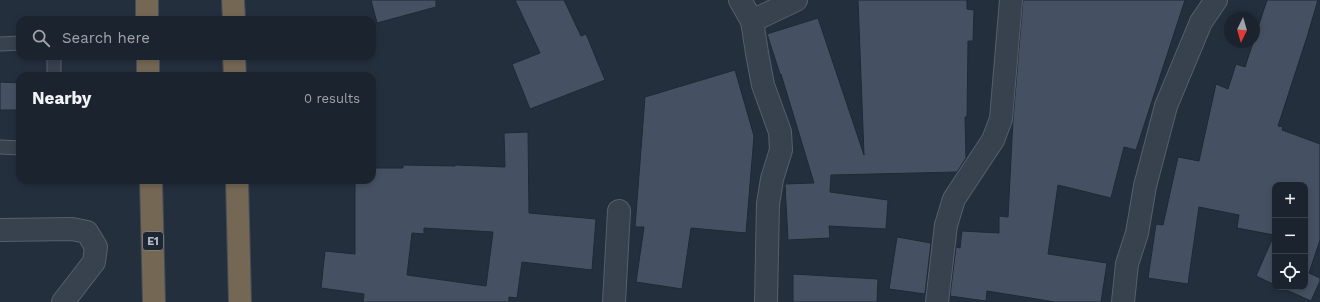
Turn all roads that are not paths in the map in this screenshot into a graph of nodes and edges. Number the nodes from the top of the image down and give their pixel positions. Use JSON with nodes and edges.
{"nodes":[{"id":1,"x":146,"y":0,"type":"edge"},
{"id":2,"x":233,"y":0,"type":"edge"},
{"id":3,"x":740,"y":0,"type":"edge"},
{"id":4,"x":796,"y":0,"type":"edge"},
{"id":5,"x":1011,"y":0,"type":"edge"},
{"id":6,"x":1216,"y":0,"type":"edge"},
{"id":7,"x":147,"y":16,"type":"edge"},
{"id":8,"x":234,"y":16,"type":"edge"},
{"id":9,"x":752,"y":21,"type":"junction"},
{"id":10,"x":16,"y":43,"type":"edge"},
{"id":11,"x":0,"y":44,"type":"edge"},
{"id":12,"x":54,"y":60,"type":"edge"},
{"id":13,"x":148,"y":60,"type":"edge"},
{"id":14,"x":234,"y":60,"type":"edge"},
{"id":15,"x":54,"y":72,"type":"edge"},
{"id":16,"x":148,"y":72,"type":"edge"},
{"id":17,"x":235,"y":72,"type":"edge"},
{"id":18,"x":0,"y":147,"type":"edge"},
{"id":19,"x":16,"y":148,"type":"edge"},
{"id":20,"x":151,"y":184,"type":"edge"},
{"id":21,"x":237,"y":184,"type":"edge"},
{"id":22,"x":619,"y":211,"type":"dead end"},
{"id":23,"x":0,"y":230,"type":"edge"},
{"id":24,"x":63,"y":302,"type":"edge"},
{"id":25,"x":154,"y":302,"type":"edge"},
{"id":26,"x":240,"y":302,"type":"edge"},
{"id":27,"x":614,"y":302,"type":"edge"},
{"id":28,"x":766,"y":302,"type":"edge"},
{"id":29,"x":937,"y":302,"type":"edge"},
{"id":30,"x":1123,"y":302,"type":"edge"}],
"edges":[{"from":1,"to":7,"type":"highway"},
{"from":2,"to":8,"type":"highway"},
{"from":3,"to":9,"type":"street"},
{"from":4,"to":9,"type":"street"},
{"from":5,"to":29,"type":"street"},
{"from":6,"to":30,"type":"street"},
{"from":9,"to":28,"type":"street"},
{"from":10,"to":11,"type":"lane"},
{"from":12,"to":15,"type":"lane"},
{"from":13,"to":16,"type":"highway"},
{"from":14,"to":17,"type":"highway"},
{"from":18,"to":19,"type":"lane"},
{"from":20,"to":25,"type":"highway","number":"E1"},
{"from":21,"to":26,"type":"highway"},
{"from":22,"to":27,"type":"street"},
{"from":23,"to":24,"type":"street"}]}
